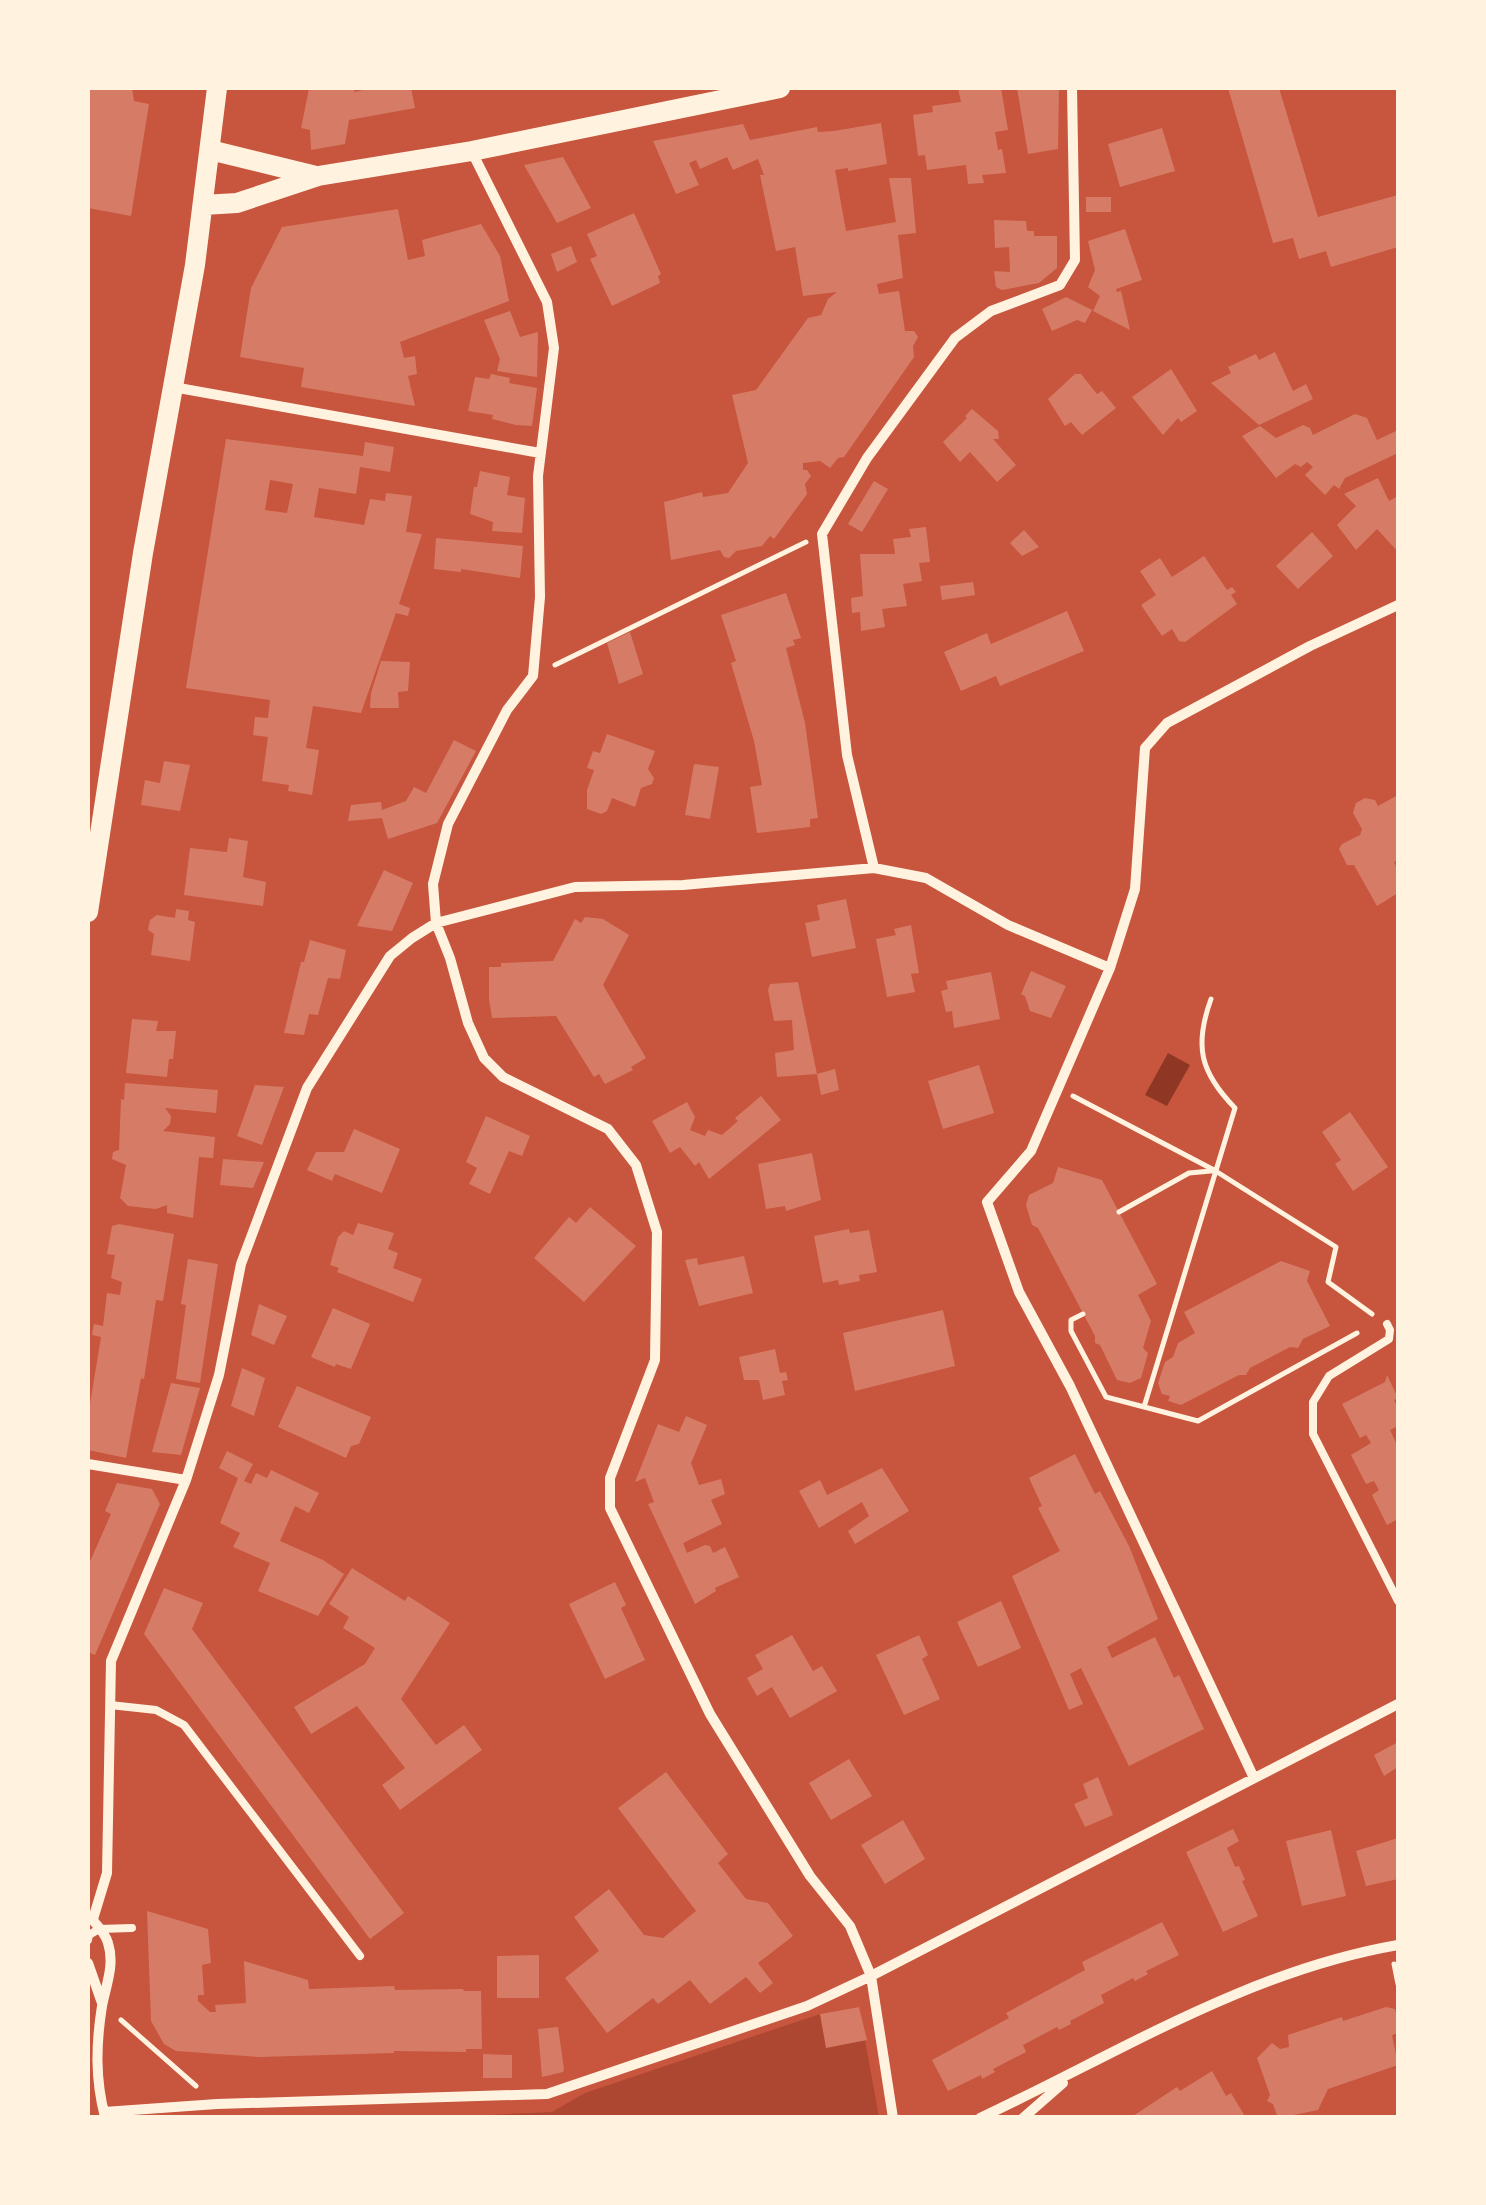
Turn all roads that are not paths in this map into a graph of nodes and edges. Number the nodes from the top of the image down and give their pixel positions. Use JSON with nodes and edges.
{"nodes":[{"id":1,"x":218,"y":88,"type":"edge"},
{"id":2,"x":780,"y":88,"type":"edge"},
{"id":3,"x":1072,"y":88,"type":"edge"},
{"id":4,"x":210,"y":150,"type":"junction"},
{"id":5,"x":472,"y":151,"type":"junction"},
{"id":6,"x":318,"y":176,"type":"junction"},
{"id":7,"x":203,"y":205,"type":"junction"},
{"id":8,"x":172,"y":387,"type":"junction"},
{"id":9,"x":540,"y":453,"type":"junction"},
{"id":10,"x":1398,"y":605,"type":"edge"},
{"id":11,"x":874,"y":868,"type":"junction"},
{"id":12,"x":88,"y":912,"type":"edge"},
{"id":13,"x":436,"y":924,"type":"junction"},
{"id":14,"x":1110,"y":968,"type":"junction"},
{"id":15,"x":1384,"y":1322,"type":"road end"},
{"id":16,"x":88,"y":1464,"type":"edge"},
{"id":17,"x":186,"y":1480,"type":"junction"},
{"id":18,"x":1398,"y":1601,"type":"edge"},
{"id":19,"x":1398,"y":1704,"type":"edge"},
{"id":20,"x":110,"y":1705,"type":"junction"},
{"id":21,"x":1254,"y":1778,"type":"junction"},
{"id":22,"x":92,"y":1920,"type":"edge"},
{"id":23,"x":132,"y":1928,"type":"dead end"},
{"id":24,"x":88,"y":1940,"type":"edge"},
{"id":25,"x":1398,"y":1946,"type":"edge"},
{"id":26,"x":360,"y":1956,"type":"dead end"},
{"id":27,"x":88,"y":1964,"type":"edge"},
{"id":28,"x":871,"y":1976,"type":"junction"},
{"id":29,"x":102,"y":2004,"type":"junction"},
{"id":30,"x":1071,"y":2075,"type":"junction"},
{"id":31,"x":105,"y":2115,"type":"edge"},
{"id":32,"x":892,"y":2118,"type":"edge"},
{"id":33,"x":980,"y":2118,"type":"edge"},
{"id":34,"x":1023,"y":2118,"type":"edge"}],
"edges":[{"from":1,"to":4,"type":"main road"},
{"from":2,"to":5,"type":"main road"},
{"from":3,"to":11,"type":"street"},
{"from":4,"to":6,"type":"main road"},
{"from":4,"to":7,"type":"main road"},
{"from":5,"to":6,"type":"main road"},
{"from":5,"to":9,"type":"street"},
{"from":6,"to":7,"type":"main road"},
{"from":7,"to":8,"type":"main road"},
{"from":8,"to":9,"type":"street"},
{"from":8,"to":12,"type":"main road"},
{"from":9,"to":13,"type":"street"},
{"from":10,"to":14,"type":"street"},
{"from":11,"to":13,"type":"street"},
{"from":11,"to":14,"type":"street"},
{"from":13,"to":17,"type":"street"},
{"from":13,"to":28,"type":"street"},
{"from":14,"to":21,"type":"street"},
{"from":15,"to":18,"type":"lane"},
{"from":16,"to":17,"type":"street"},
{"from":17,"to":20,"type":"street"},
{"from":19,"to":21,"type":"street"},
{"from":20,"to":22,"type":"street"},
{"from":20,"to":26,"type":"lane"},
{"from":21,"to":28,"type":"street"},
{"from":22,"to":23,"type":"lane"},
{"from":22,"to":24,"type":"lane"},
{"from":22,"to":29,"type":"street"},
{"from":25,"to":30,"type":"street"},
{"from":27,"to":29,"type":"street"},
{"from":28,"to":31,"type":"street"},
{"from":28,"to":32,"type":"street"},
{"from":29,"to":31,"type":"street"},
{"from":30,"to":33,"type":"street"},
{"from":30,"to":34,"type":"street"}]}
